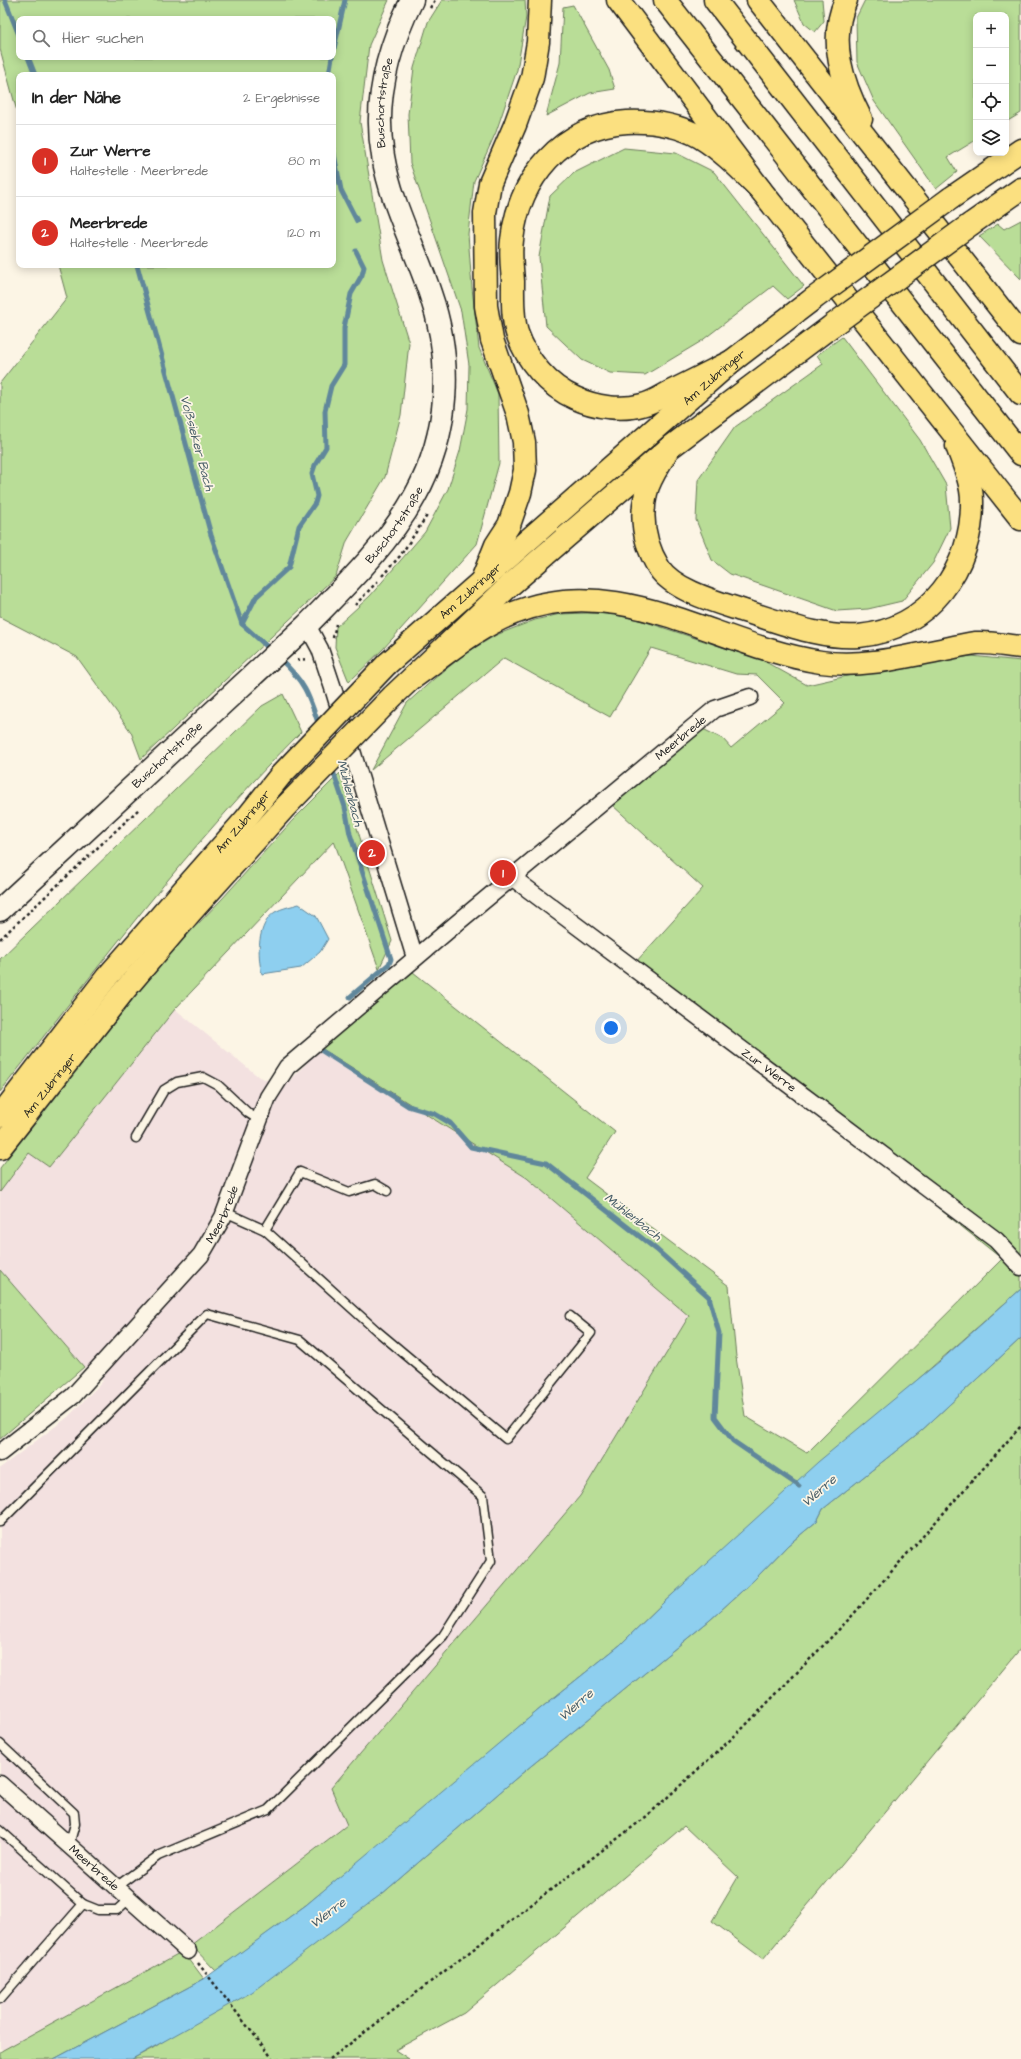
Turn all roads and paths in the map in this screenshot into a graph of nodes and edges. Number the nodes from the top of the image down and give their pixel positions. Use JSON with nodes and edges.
{"nodes":[{"id":1,"x":436,"y":0,"type":"edge"},
{"id":2,"x":540,"y":0,"type":"edge"},
{"id":3,"x":618,"y":0,"type":"edge"},
{"id":4,"x":665,"y":0,"type":"edge"},
{"id":5,"x":715,"y":0,"type":"edge"},
{"id":6,"x":758,"y":0,"type":"edge"},
{"id":7,"x":846,"y":0,"type":"edge"},
{"id":8,"x":420,"y":6,"type":"edge"},
{"id":9,"x":1021,"y":150,"type":"edge"},
{"id":10,"x":879,"y":156,"type":"junction"},
{"id":11,"x":760,"y":189,"type":"junction"},
{"id":12,"x":1021,"y":189,"type":"edge"},
{"id":13,"x":1018,"y":329,"type":"edge"},
{"id":14,"x":732,"y":361,"type":"junction"},
{"id":15,"x":1021,"y":394,"type":"edge"},
{"id":16,"x":950,"y":428,"type":"junction"},
{"id":17,"x":668,"y":449,"type":"junction"},
{"id":18,"x":1021,"y":454,"type":"edge"},
{"id":19,"x":430,"y":511,"type":"dead end"},
{"id":20,"x":1021,"y":519,"type":"edge"},
{"id":21,"x":482,"y":580,"type":"junction"},
{"id":22,"x":352,"y":608,"type":"dead end"},
{"id":23,"x":337,"y":622,"type":"dead end"},
{"id":24,"x":307,"y":625,"type":"junction"},
{"id":25,"x":1021,"y":647,"type":"edge"},
{"id":26,"x":320,"y":649,"type":"junction"},
{"id":27,"x":291,"y":652,"type":"junction"},
{"id":28,"x":414,"y":677,"type":"junction"},
{"id":29,"x":750,"y":697,"type":"dead end"},
{"id":30,"x":513,"y":878,"type":"junction"},
{"id":31,"x":0,"y":910,"type":"edge"},
{"id":32,"x":415,"y":958,"type":"junction"},
{"id":33,"x":0,"y":1116,"type":"edge"},
{"id":34,"x":259,"y":1120,"type":"junction"},
{"id":35,"x":136,"y":1138,"type":"dead end"},
{"id":36,"x":0,"y":1148,"type":"edge"},
{"id":37,"x":387,"y":1191,"type":"dead end"},
{"id":38,"x":225,"y":1212,"type":"junction"},
{"id":39,"x":265,"y":1230,"type":"junction"},
{"id":40,"x":1018,"y":1263,"type":"edge"},
{"id":41,"x":570,"y":1316,"type":"dead end"},
{"id":42,"x":1021,"y":1426,"type":"edge"},
{"id":43,"x":0,"y":1453,"type":"edge"},
{"id":44,"x":0,"y":1522,"type":"edge"},
{"id":45,"x":0,"y":1744,"type":"edge"},
{"id":46,"x":0,"y":1784,"type":"edge"},
{"id":47,"x":0,"y":1830,"type":"edge"},
{"id":48,"x":69,"y":1845,"type":"junction"},
{"id":49,"x":116,"y":1887,"type":"junction"},
{"id":50,"x":129,"y":1899,"type":"junction"},
{"id":51,"x":83,"y":1904,"type":"junction"},
{"id":52,"x":188,"y":1951,"type":"dead end"},
{"id":53,"x":207,"y":1975,"type":"dead end"},
{"id":54,"x":0,"y":1999,"type":"edge"},
{"id":55,"x":273,"y":2059,"type":"edge"},
{"id":56,"x":330,"y":2059,"type":"edge"}],
"edges":[{"from":1,"to":8,"type":"path"},
{"from":2,"to":21,"type":"highway"},
{"from":3,"to":11,"type":"highway"},
{"from":4,"to":18,"type":"highway"},
{"from":5,"to":15,"type":"highway"},
{"from":6,"to":10,"type":"highway"},
{"from":7,"to":10,"type":"highway"},
{"from":8,"to":24,"type":"main road","name":"Buschortstraße"},
{"from":9,"to":14,"type":"highway","name":"Am Zubringer","bridge":true},
{"from":10,"to":13,"type":"highway"},
{"from":11,"to":14,"type":"highway"},
{"from":11,"to":16,"type":"highway"},
{"from":12,"to":17,"type":"highway","name":"Am Zubringer","bridge":true},
{"from":14,"to":21,"type":"highway","name":"Am Zubringer"},
{"from":16,"to":17,"type":"highway"},
{"from":16,"to":20,"type":"highway"},
{"from":17,"to":28,"type":"highway","name":"Am Zubringer"},
{"from":19,"to":22,"type":"path"},
{"from":21,"to":33,"type":"highway","name":"Am Zubringer","bridge":true},
{"from":23,"to":26,"type":"path"},
{"from":24,"to":26,"type":"street"},
{"from":24,"to":27,"type":"main road","name":"Buschortstraße"},
{"from":25,"to":28,"type":"highway"},
{"from":26,"to":27,"type":"path"},
{"from":26,"to":32,"type":"street"},
{"from":27,"to":31,"type":"main road","name":"Buschortstraße"},
{"from":28,"to":36,"type":"highway","name":"Am Zubringer","bridge":true},
{"from":29,"to":30,"type":"street","name":"Meerbrede"},
{"from":30,"to":32,"type":"street","name":"Meerbrede"},
{"from":30,"to":40,"type":"street","name":"Zur Werre"},
{"from":32,"to":34,"type":"street","name":"Meerbrede"},
{"from":34,"to":35,"type":"lane"},
{"from":34,"to":38,"type":"street","name":"Meerbrede"},
{"from":37,"to":39,"type":"lane"},
{"from":38,"to":39,"type":"lane"},
{"from":38,"to":43,"type":"street","name":"Meerbrede"},
{"from":39,"to":41,"type":"lane"},
{"from":42,"to":56,"type":"path"},
{"from":44,"to":49,"type":"lane"},
{"from":45,"to":48,"type":"lane"},
{"from":46,"to":48,"type":"street","name":"Meerbrede"},
{"from":47,"to":51,"type":"lane"},
{"from":48,"to":49,"type":"street","name":"Meerbrede"},
{"from":49,"to":50,"type":"street","name":"Meerbrede"},
{"from":50,"to":51,"type":"lane"},
{"from":50,"to":52,"type":"street","name":"Meerbrede"},
{"from":51,"to":54,"type":"lane"},
{"from":53,"to":55,"type":"path"}]}
